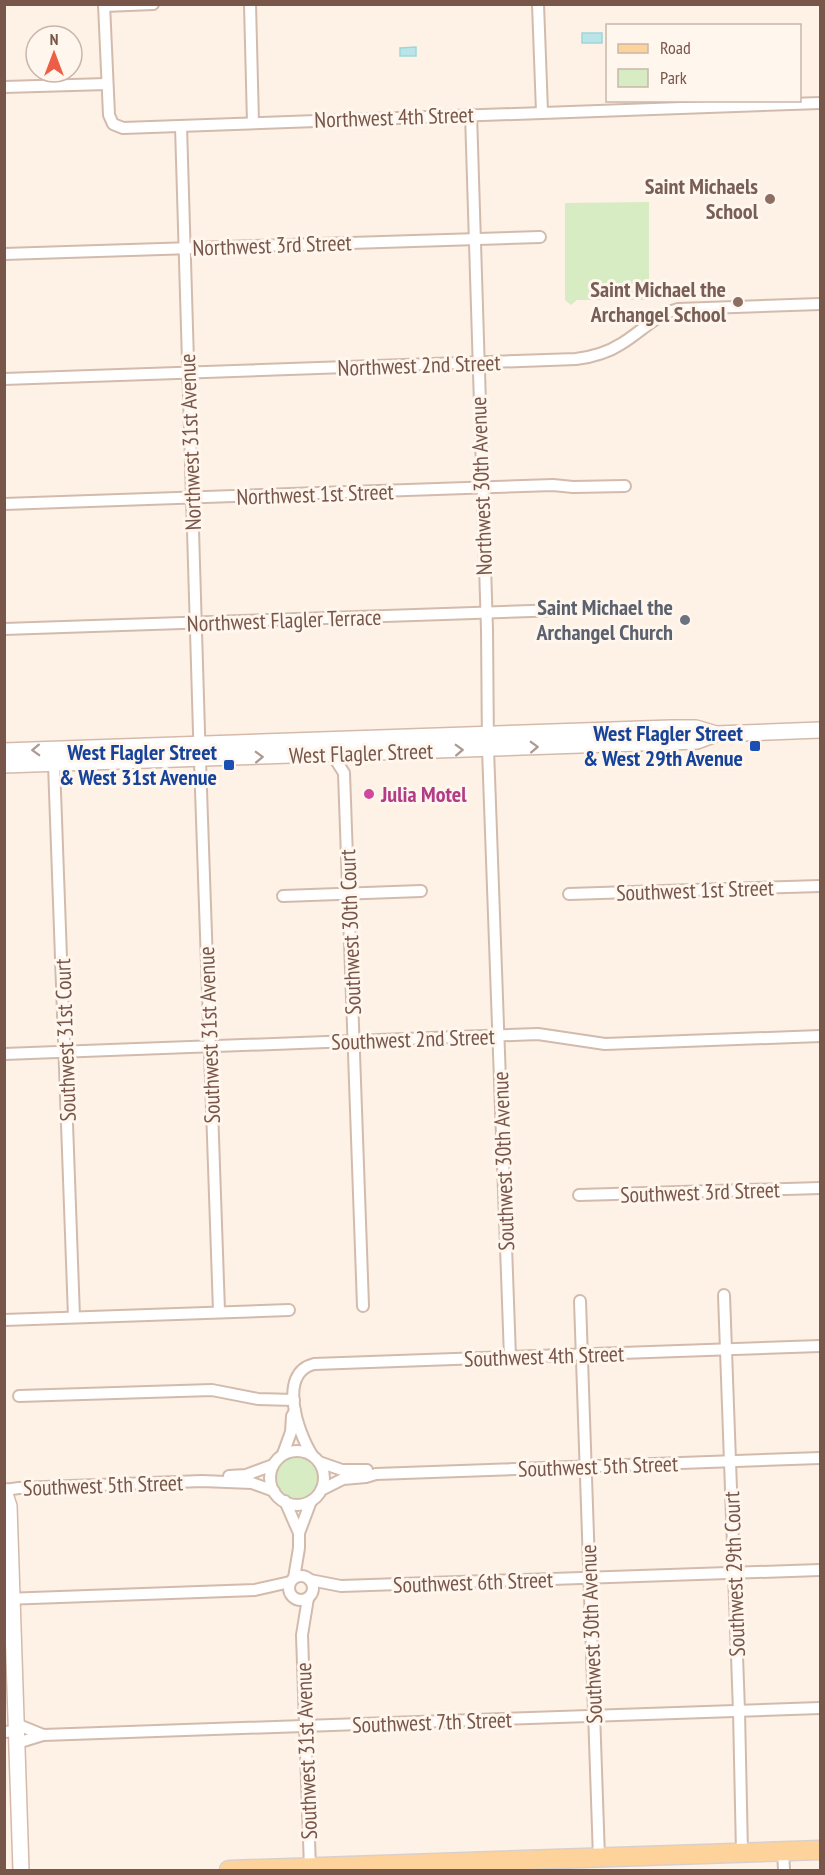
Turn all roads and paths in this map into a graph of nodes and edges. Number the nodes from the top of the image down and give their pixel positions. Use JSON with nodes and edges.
{"nodes":[{"id":1,"x":153,"y":4,"type":"edge"},
{"id":2,"x":250,"y":4,"type":"edge"},
{"id":3,"x":538,"y":4,"type":"edge"},
{"id":4,"x":104,"y":5,"type":"edge"},
{"id":5,"x":107,"y":84,"type":"junction"},
{"id":6,"x":4,"y":87,"type":"edge"},
{"id":7,"x":820,"y":103,"type":"edge"},
{"id":8,"x":542,"y":112,"type":"junction"},
{"id":9,"x":471,"y":114,"type":"junction"},
{"id":10,"x":253,"y":123,"type":"junction"},
{"id":11,"x":181,"y":126,"type":"junction"},
{"id":12,"x":540,"y":237,"type":"dead end"},
{"id":13,"x":474,"y":238,"type":"junction"},
{"id":14,"x":184,"y":249,"type":"junction"},
{"id":15,"x":4,"y":254,"type":"edge"},
{"id":16,"x":820,"y":304,"type":"edge"},
{"id":17,"x":477,"y":363,"type":"junction"},
{"id":18,"x":188,"y":373,"type":"junction"},
{"id":19,"x":4,"y":379,"type":"edge"},
{"id":20,"x":625,"y":486,"type":"dead end"},
{"id":21,"x":481,"y":488,"type":"junction"},
{"id":22,"x":192,"y":498,"type":"junction"},
{"id":23,"x":4,"y":504,"type":"edge"},
{"id":24,"x":563,"y":610,"type":"dead end"},
{"id":25,"x":486,"y":613,"type":"junction"},
{"id":26,"x":195,"y":622,"type":"junction"},
{"id":27,"x":4,"y":629,"type":"edge"},
{"id":28,"x":630,"y":730,"type":"junction"},
{"id":29,"x":820,"y":730,"type":"edge"},
{"id":30,"x":716,"y":734,"type":"junction"},
{"id":31,"x":488,"y":742,"type":"junction"},
{"id":32,"x":605,"y":744,"type":"junction"},
{"id":33,"x":4,"y":751,"type":"edge"},
{"id":34,"x":200,"y":751,"type":"junction"},
{"id":35,"x":352,"y":753,"type":"junction"},
{"id":36,"x":332,"y":754,"type":"junction"},
{"id":37,"x":54,"y":764,"type":"junction"},
{"id":38,"x":4,"y":765,"type":"edge"},
{"id":39,"x":344,"y":773,"type":"junction"},
{"id":40,"x":820,"y":886,"type":"edge"},
{"id":41,"x":421,"y":891,"type":"dead end"},
{"id":42,"x":348,"y":894,"type":"junction"},
{"id":43,"x":569,"y":894,"type":"dead end"},
{"id":44,"x":283,"y":896,"type":"dead end"},
{"id":45,"x":499,"y":1036,"type":"junction"},
{"id":46,"x":820,"y":1036,"type":"edge"},
{"id":47,"x":353,"y":1041,"type":"junction"},
{"id":48,"x":210,"y":1047,"type":"junction"},
{"id":49,"x":65,"y":1052,"type":"junction"},
{"id":50,"x":4,"y":1054,"type":"edge"},
{"id":51,"x":820,"y":1188,"type":"edge"},
{"id":52,"x":579,"y":1195,"type":"dead end"},
{"id":53,"x":724,"y":1295,"type":"dead end"},
{"id":54,"x":580,"y":1301,"type":"dead end"},
{"id":55,"x":363,"y":1306,"type":"dead end"},
{"id":56,"x":290,"y":1310,"type":"dead end"},
{"id":57,"x":219,"y":1311,"type":"junction"},
{"id":58,"x":74,"y":1317,"type":"junction"},
{"id":59,"x":4,"y":1320,"type":"edge"},
{"id":60,"x":820,"y":1346,"type":"edge"},
{"id":61,"x":726,"y":1350,"type":"junction"},
{"id":62,"x":581,"y":1354,"type":"junction"},
{"id":63,"x":510,"y":1357,"type":"junction"},
{"id":64,"x":19,"y":1396,"type":"dead end"},
{"id":65,"x":295,"y":1406,"type":"junction"},
{"id":66,"x":283,"y":1454,"type":"junction"},
{"id":67,"x":315,"y":1458,"type":"junction"},
{"id":68,"x":820,"y":1458,"type":"edge"},
{"id":69,"x":730,"y":1461,"type":"junction"},
{"id":70,"x":273,"y":1465,"type":"junction"},
{"id":71,"x":585,"y":1467,"type":"junction"},
{"id":72,"x":376,"y":1474,"type":"junction"},
{"id":73,"x":202,"y":1481,"type":"junction"},
{"id":74,"x":321,"y":1490,"type":"junction"},
{"id":75,"x":4,"y":1491,"type":"edge"},
{"id":76,"x":274,"y":1491,"type":"junction"},
{"id":77,"x":285,"y":1501,"type":"junction"},
{"id":78,"x":311,"y":1501,"type":"junction"},
{"id":79,"x":299,"y":1533,"type":"junction"},
{"id":80,"x":299,"y":1548,"type":"junction"},
{"id":81,"x":820,"y":1570,"type":"edge"},
{"id":82,"x":734,"y":1574,"type":"junction"},
{"id":83,"x":309,"y":1579,"type":"junction"},
{"id":84,"x":589,"y":1579,"type":"junction"},
{"id":85,"x":292,"y":1580,"type":"junction"},
{"id":86,"x":341,"y":1586,"type":"junction"},
{"id":87,"x":255,"y":1590,"type":"junction"},
{"id":88,"x":292,"y":1596,"type":"junction"},
{"id":89,"x":310,"y":1596,"type":"junction"},
{"id":90,"x":8,"y":1599,"type":"edge"},
{"id":91,"x":302,"y":1635,"type":"junction"},
{"id":92,"x":820,"y":1708,"type":"edge"},
{"id":93,"x":739,"y":1711,"type":"junction"},
{"id":94,"x":594,"y":1716,"type":"junction"},
{"id":95,"x":306,"y":1726,"type":"junction"},
{"id":96,"x":43,"y":1735,"type":"junction"},
{"id":97,"x":13,"y":1737,"type":"edge"},
{"id":98,"x":820,"y":1850,"type":"edge"},
{"id":99,"x":783,"y":1851,"type":"junction"},
{"id":100,"x":742,"y":1853,"type":"junction"},
{"id":101,"x":599,"y":1858,"type":"junction"},
{"id":102,"x":310,"y":1868,"type":"junction"},
{"id":103,"x":342,"y":1869,"type":"edge"},
{"id":104,"x":21,"y":1870,"type":"edge"},
{"id":105,"x":229,"y":1870,"type":"edge"},
{"id":106,"x":784,"y":1870,"type":"edge"}],
"edges":[{"from":1,"to":4,"type":"street"},
{"from":2,"to":10,"type":"street"},
{"from":3,"to":8,"type":"street"},
{"from":4,"to":5,"type":"street"},
{"from":5,"to":6,"type":"street"},
{"from":5,"to":11,"type":"street","name":"Northwest 4th Street"},
{"from":7,"to":8,"type":"street","name":"Northwest 4th Street"},
{"from":8,"to":9,"type":"street","name":"Northwest 4th Street"},
{"from":9,"to":10,"type":"street","name":"Northwest 4th Street"},
{"from":9,"to":13,"type":"street","name":"Northwest 30th Avenue"},
{"from":10,"to":11,"type":"street","name":"Northwest 4th Street"},
{"from":11,"to":14,"type":"street","name":"Northwest 31st Avenue"},
{"from":12,"to":13,"type":"street","name":"Northwest 3rd Street"},
{"from":13,"to":14,"type":"street","name":"Northwest 3rd Street"},
{"from":13,"to":17,"type":"street","name":"Northwest 30th Avenue"},
{"from":14,"to":15,"type":"street","name":"Northwest 3rd Street"},
{"from":14,"to":18,"type":"street","name":"Northwest 31st Avenue"},
{"from":16,"to":17,"type":"street","name":"Northwest 2nd Street"},
{"from":17,"to":18,"type":"street","name":"Northwest 2nd Street"},
{"from":17,"to":21,"type":"street","name":"Northwest 30th Avenue"},
{"from":18,"to":19,"type":"street","name":"Northwest 2nd Street"},
{"from":18,"to":22,"type":"street","name":"Northwest 31st Avenue"},
{"from":20,"to":21,"type":"street","name":"Northwest 1st Street"},
{"from":21,"to":22,"type":"street","name":"Northwest 1st Street"},
{"from":21,"to":25,"type":"street","name":"Northwest 30th Avenue"},
{"from":22,"to":23,"type":"street","name":"Northwest 1st Street"},
{"from":22,"to":26,"type":"street","name":"Northwest 31st Avenue"},
{"from":24,"to":25,"type":"street","name":"Northwest Flagler Terrace"},
{"from":25,"to":26,"type":"street","name":"Northwest Flagler Terrace"},
{"from":25,"to":31,"type":"street","name":"Northwest 30th Avenue"},
{"from":26,"to":27,"type":"street","name":"Northwest Flagler Terrace"},
{"from":26,"to":34,"type":"street","name":"Northwest 31st Avenue"},
{"from":28,"to":30,"type":"main road","name":"West Flagler Street"},
{"from":28,"to":31,"type":"main road","name":"West Flagler Street"},
{"from":28,"to":32,"type":"main road"},
{"from":29,"to":30,"type":"main road","name":"West Flagler Street"},
{"from":30,"to":32,"type":"main road","name":"West Flagler Street"},
{"from":31,"to":32,"type":"main road","name":"West Flagler Street","one_way":true},
{"from":31,"to":34,"type":"main road","name":"West Flagler Street"},
{"from":35,"to":31,"type":"main road","name":"West Flagler Street","one_way":true},
{"from":31,"to":45,"type":"street","name":"Southwest 30th Avenue"},
{"from":34,"to":33,"type":"main road","name":"West Flagler Street","one_way":true},
{"from":34,"to":36,"type":"main road","name":"West Flagler Street","one_way":true},
{"from":34,"to":37,"type":"main road","name":"West Flagler Street"},
{"from":34,"to":48,"type":"street","name":"Southwest 31st Avenue"},
{"from":35,"to":36,"type":"main road","name":"West Flagler Street"},
{"from":35,"to":39,"type":"street","name":"Southwest 30th Court"},
{"from":36,"to":39,"type":"street"},
{"from":37,"to":38,"type":"main road","name":"West Flagler Street"},
{"from":37,"to":49,"type":"street","name":"Southwest 31st Court"},
{"from":39,"to":42,"type":"street","name":"Southwest 30th Court"},
{"from":40,"to":43,"type":"street","name":"Southwest 1st Street"},
{"from":41,"to":42,"type":"street"},
{"from":42,"to":44,"type":"street"},
{"from":42,"to":47,"type":"street","name":"Southwest 30th Court"},
{"from":45,"to":46,"type":"street","name":"Southwest 2nd Street"},
{"from":45,"to":47,"type":"street","name":"Southwest 2nd Street"},
{"from":45,"to":63,"type":"street","name":"Southwest 30th Avenue"},
{"from":47,"to":48,"type":"street","name":"Southwest 2nd Street"},
{"from":47,"to":55,"type":"street","name":"Southwest 30th Court"},
{"from":48,"to":49,"type":"street","name":"Southwest 2nd Street"},
{"from":48,"to":57,"type":"street","name":"Southwest 31st Avenue"},
{"from":49,"to":50,"type":"street","name":"Southwest 2nd Street"},
{"from":49,"to":58,"type":"street","name":"Southwest 31st Court"},
{"from":51,"to":52,"type":"street","name":"Southwest 3rd Street"},
{"from":53,"to":61,"type":"street","name":"Southwest 29th Court"},
{"from":54,"to":62,"type":"street","name":"Southwest 30th Avenue"},
{"from":56,"to":57,"type":"street"},
{"from":57,"to":58,"type":"street"},
{"from":58,"to":59,"type":"street"},
{"from":60,"to":61,"type":"street","name":"Southwest 4th Street"},
{"from":61,"to":62,"type":"street","name":"Southwest 4th Street"},
{"from":61,"to":69,"type":"street","name":"Southwest 29th Court"},
{"from":62,"to":63,"type":"street","name":"Southwest 4th Street"},
{"from":62,"to":71,"type":"street","name":"Southwest 30th Avenue"},
{"from":63,"to":65,"type":"street","name":"Southwest 4th Street"},
{"from":64,"to":65,"type":"street"},
{"from":65,"to":66,"type":"street"},
{"from":65,"to":67,"type":"street"},
{"from":66,"to":67,"type":"street"},
{"from":66,"to":70,"type":"street"},
{"from":67,"to":72,"type":"street","name":"Southwest 5th Street"},
{"from":67,"to":74,"type":"street"},
{"from":68,"to":69,"type":"street","name":"Southwest 5th Street"},
{"from":69,"to":71,"type":"street","name":"Southwest 5th Street"},
{"from":69,"to":82,"type":"street","name":"Southwest 29th Court"},
{"from":70,"to":73,"type":"street","name":"Southwest 5th Street"},
{"from":70,"to":76,"type":"street"},
{"from":71,"to":72,"type":"street","name":"Southwest 5th Street"},
{"from":71,"to":84,"type":"street","name":"Southwest 30th Avenue"},
{"from":72,"to":74,"type":"street","name":"Southwest 5th Street"},
{"from":73,"to":75,"type":"street","name":"Southwest 5th Street"},
{"from":73,"to":76,"type":"street","name":"Southwest 5th Street"},
{"from":74,"to":78,"type":"street"},
{"from":75,"to":90,"type":"main road"},
{"from":76,"to":77,"type":"street"},
{"from":77,"to":78,"type":"street"},
{"from":77,"to":79,"type":"street"},
{"from":78,"to":79,"type":"street"},
{"from":79,"to":80,"type":"street"},
{"from":80,"to":83,"type":"street"},
{"from":80,"to":85,"type":"street"},
{"from":81,"to":82,"type":"street","name":"Southwest 6th Street"},
{"from":82,"to":84,"type":"street","name":"Southwest 6th Street"},
{"from":82,"to":93,"type":"street","name":"Southwest 29th Court"},
{"from":83,"to":85,"type":"street"},
{"from":83,"to":86,"type":"street","name":"Southwest 6th Street"},
{"from":83,"to":89,"type":"street"},
{"from":84,"to":86,"type":"street","name":"Southwest 6th Street"},
{"from":84,"to":94,"type":"street","name":"Southwest 30th Avenue"},
{"from":85,"to":87,"type":"street"},
{"from":85,"to":88,"type":"street"},
{"from":86,"to":89,"type":"street","name":"Southwest 6th Street"},
{"from":87,"to":88,"type":"street"},
{"from":87,"to":90,"type":"street"},
{"from":88,"to":89,"type":"street"},
{"from":88,"to":91,"type":"street","name":"Southwest 31st Avenue"},
{"from":89,"to":91,"type":"street","name":"Southwest 31st Avenue"},
{"from":90,"to":97,"type":"main road"},
{"from":91,"to":95,"type":"street","name":"Southwest 31st Avenue"},
{"from":92,"to":93,"type":"street","name":"Southwest 7th Street"},
{"from":93,"to":94,"type":"street","name":"Southwest 7th Street"},
{"from":93,"to":100,"type":"street","name":"Southwest 29th Court"},
{"from":94,"to":95,"type":"street","name":"Southwest 7th Street"},
{"from":94,"to":101,"type":"street","name":"Southwest 30th Avenue"},
{"from":95,"to":96,"type":"street","name":"Southwest 7th Street"},
{"from":95,"to":102,"type":"street","name":"Southwest 31st Avenue"},
{"from":96,"to":97,"type":"street","name":"Southwest 7th Street"},
{"from":96,"to":97,"type":"street","name":"Southwest 7th Street"},
{"from":97,"to":104,"type":"main road"},
{"from":98,"to":99,"type":"main road"},
{"from":99,"to":100,"type":"main road"},
{"from":99,"to":106,"type":"street"},
{"from":100,"to":101,"type":"main road"},
{"from":101,"to":103,"type":"main road"},
{"from":102,"to":103,"type":"main road"},
{"from":102,"to":105,"type":"main road"}]}
